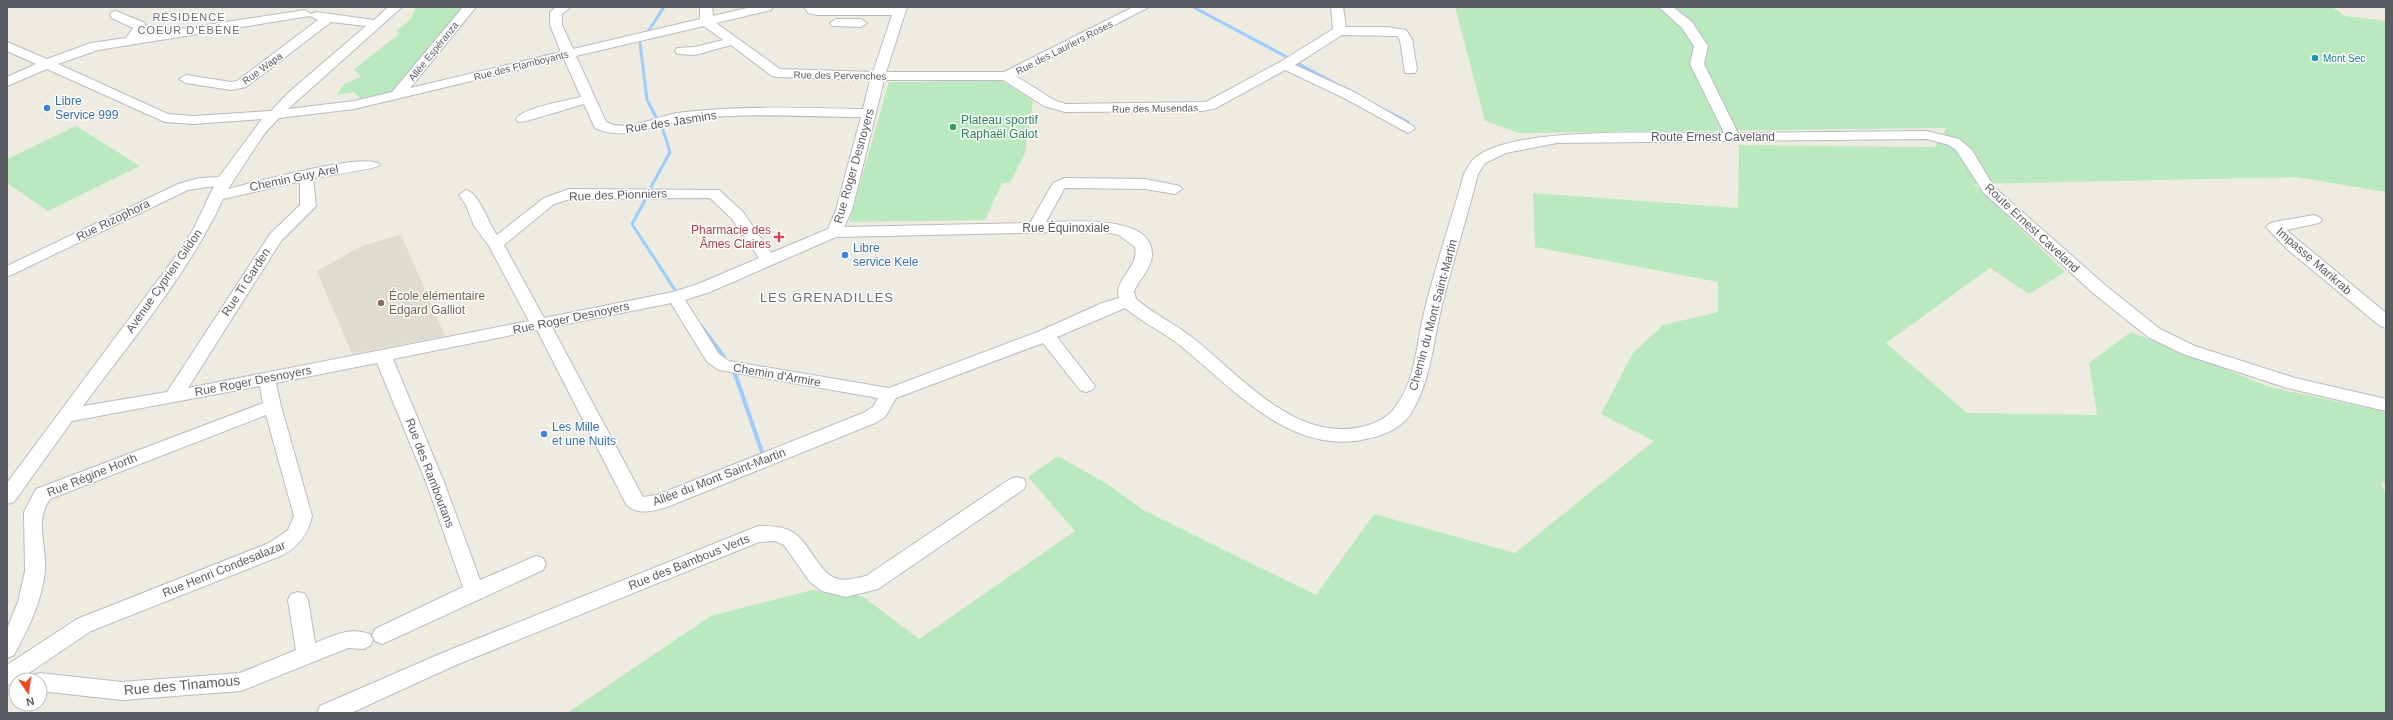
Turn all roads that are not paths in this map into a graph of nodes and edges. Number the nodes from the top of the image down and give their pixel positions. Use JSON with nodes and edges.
{"nodes":[{"id":1,"x":396,"y":7,"type":"edge"},
{"id":2,"x":470,"y":7,"type":"edge"},
{"id":3,"x":565,"y":7,"type":"edge"},
{"id":4,"x":706,"y":7,"type":"edge"},
{"id":5,"x":767,"y":7,"type":"edge"},
{"id":6,"x":810,"y":7,"type":"edge"},
{"id":7,"x":1143,"y":7,"type":"edge"},
{"id":8,"x":1337,"y":7,"type":"edge"},
{"id":9,"x":1665,"y":7,"type":"edge"},
{"id":10,"x":900,"y":9,"type":"edge"},
{"id":11,"x":302,"y":11,"type":"edge"},
{"id":12,"x":852,"y":11,"type":"junction"},
{"id":13,"x":116,"y":14,"type":"dead end"},
{"id":14,"x":327,"y":19,"type":"junction"},
{"id":15,"x":245,"y":22,"type":"junction"},
{"id":16,"x":707,"y":22,"type":"junction"},
{"id":17,"x":377,"y":24,"type":"junction"},
{"id":18,"x":861,"y":24,"type":"dead end"},
{"id":19,"x":1339,"y":31,"type":"junction"},
{"id":20,"x":132,"y":37,"type":"junction"},
{"id":21,"x":732,"y":41,"type":"junction"},
{"id":22,"x":7,"y":46,"type":"edge"},
{"id":23,"x":682,"y":51,"type":"dead end"},
{"id":24,"x":569,"y":53,"type":"junction"},
{"id":25,"x":54,"y":62,"type":"junction"},
{"id":26,"x":1285,"y":65,"type":"junction"},
{"id":27,"x":1410,"y":70,"type":"dead end"},
{"id":28,"x":878,"y":76,"type":"junction"},
{"id":29,"x":1006,"y":76,"type":"junction"},
{"id":30,"x":186,"y":80,"type":"dead end"},
{"id":31,"x":7,"y":82,"type":"edge"},
{"id":32,"x":397,"y":95,"type":"junction"},
{"id":33,"x":589,"y":100,"type":"junction"},
{"id":34,"x":869,"y":113,"type":"junction"},
{"id":35,"x":274,"y":115,"type":"junction"},
{"id":36,"x":523,"y":119,"type":"dead end"},
{"id":37,"x":1408,"y":129,"type":"dead end"},
{"id":38,"x":1733,"y":137,"type":"junction"},
{"id":39,"x":1480,"y":160,"type":"joint"},
{"id":40,"x":373,"y":165,"type":"dead end"},
{"id":41,"x":296,"y":177,"type":"junction"},
{"id":42,"x":224,"y":181,"type":"junction"},
{"id":43,"x":1175,"y":189,"type":"dead end"},
{"id":44,"x":466,"y":195,"type":"dead end"},
{"id":45,"x":216,"y":196,"type":"junction"},
{"id":46,"x":2314,"y":220,"type":"dead end"},
{"id":47,"x":1034,"y":228,"type":"junction"},
{"id":48,"x":834,"y":232,"type":"junction"},
{"id":49,"x":496,"y":244,"type":"junction"},
{"id":50,"x":768,"y":261,"type":"junction"},
{"id":51,"x":7,"y":272,"type":"edge"},
{"id":52,"x":675,"y":297,"type":"junction"},
{"id":53,"x":1128,"y":301,"type":"junction"},
{"id":54,"x":2386,"y":322,"type":"edge"},
{"id":55,"x":542,"y":324,"type":"junction"},
{"id":56,"x":1046,"y":335,"type":"junction"},
{"id":57,"x":383,"y":356,"type":"junction"},
{"id":58,"x":267,"y":379,"type":"junction"},
{"id":59,"x":1086,"y":386,"type":"dead end"},
{"id":60,"x":890,"y":394,"type":"junction"},
{"id":61,"x":173,"y":397,"type":"junction"},
{"id":62,"x":2386,"y":405,"type":"edge"},
{"id":63,"x":272,"y":406,"type":"junction"},
{"id":64,"x":66,"y":416,"type":"junction"},
{"id":65,"x":1017,"y":484,"type":"dead end"},
{"id":66,"x":7,"y":497,"type":"edge"},
{"id":67,"x":536,"y":564,"type":"dead end"},
{"id":68,"x":474,"y":591,"type":"junction"},
{"id":69,"x":298,"y":600,"type":"dead end"},
{"id":70,"x":7,"y":649,"type":"edge"},
{"id":71,"x":307,"y":655,"type":"junction"},
{"id":72,"x":7,"y":677,"type":"edge"},
{"id":73,"x":48,"y":683,"type":"edge"},
{"id":74,"x":328,"y":713,"type":"edge"}],
"edges":[{"from":1,"to":17,"type":"street","name":"Avenue Cyprien Gildon"},
{"from":2,"to":32,"type":"street","name":"Allée Espéranza"},
{"from":3,"to":24,"type":"street","name":"Rue des Jasmins"},
{"from":4,"to":16,"type":"street"},
{"from":5,"to":16,"type":"street","name":"Rue des Flamboyants"},
{"from":6,"to":12,"type":"street"},
{"from":7,"to":29,"type":"street","name":"Rue des Lauriers Roses"},
{"from":8,"to":19,"type":"street"},
{"from":9,"to":38,"type":"street"},
{"from":10,"to":12,"type":"street"},
{"from":10,"to":28,"type":"street","name":"Rue Roger Desnoyers"},
{"from":11,"to":14,"type":"street"},
{"from":11,"to":15,"type":"street"},
{"from":12,"to":18,"type":"street"},
{"from":13,"to":20,"type":"street"},
{"from":14,"to":17,"type":"street"},
{"from":14,"to":30,"type":"street","name":"Rue Wapa"},
{"from":15,"to":20,"type":"street"},
{"from":15,"to":25,"type":"street"},
{"from":16,"to":21,"type":"street","name":"Rue des Pervenches"},
{"from":16,"to":24,"type":"street","name":"Rue des Flamboyants"},
{"from":17,"to":35,"type":"street","name":"Avenue Cyprien Gildon"},
{"from":19,"to":26,"type":"street","name":"Rue des Musendas"},
{"from":19,"to":27,"type":"street"},
{"from":20,"to":25,"type":"street"},
{"from":21,"to":23,"type":"street"},
{"from":21,"to":28,"type":"street","name":"Rue des Pervenches"},
{"from":22,"to":25,"type":"street","name":"Rue des Flamboyants"},
{"from":24,"to":32,"type":"street","name":"Rue des Flamboyants"},
{"from":24,"to":33,"type":"street","name":"Rue des Jasmins"},
{"from":25,"to":31,"type":"street"},
{"from":25,"to":35,"type":"street","name":"Rue des Flamboyants"},
{"from":26,"to":29,"type":"street","name":"Rue des Musendas"},
{"from":26,"to":37,"type":"street"},
{"from":28,"to":29,"type":"street","name":"Rue des Pervenches"},
{"from":28,"to":34,"type":"street","name":"Rue Roger Desnoyers"},
{"from":32,"to":35,"type":"street","name":"Rue des Flamboyants"},
{"from":33,"to":34,"type":"street","name":"Rue des Jasmins"},
{"from":33,"to":36,"type":"street"},
{"from":34,"to":48,"type":"street","name":"Rue Roger Desnoyers"},
{"from":35,"to":42,"type":"street","name":"Avenue Cyprien Gildon"},
{"from":38,"to":39,"type":"street","name":"Route Ernest Caveland"},
{"from":38,"to":62,"type":"street","name":"Route Ernest Caveland"},
{"from":39,"to":53,"type":"street","name":"Chemin du Mont Saint-Martin"},
{"from":40,"to":41,"type":"street","name":"Chemin Guy Arel"},
{"from":41,"to":45,"type":"street","name":"Chemin Guy Arel"},
{"from":41,"to":61,"type":"street","name":"Rue Ti Garden"},
{"from":42,"to":45,"type":"street","name":"Avenue Cyprien Gildon"},
{"from":42,"to":51,"type":"street","name":"Rue Rizophora"},
{"from":43,"to":47,"type":"street"},
{"from":44,"to":49,"type":"street"},
{"from":45,"to":64,"type":"street","name":"Avenue Cyprien Gildon"},
{"from":46,"to":54,"type":"street","name":"Impasse Marikrab"},
{"from":47,"to":48,"type":"street","name":"Rue Équinoxiale"},
{"from":47,"to":53,"type":"street","name":"Rue Équinoxiale"},
{"from":48,"to":50,"type":"street","name":"Rue Roger Desnoyers"},
{"from":49,"to":50,"type":"street","name":"Rue des Pionniers"},
{"from":49,"to":55,"type":"street"},
{"from":50,"to":52,"type":"street","name":"Rue Roger Desnoyers"},
{"from":52,"to":55,"type":"street","name":"Rue Roger Desnoyers"},
{"from":52,"to":60,"type":"street","name":"Chemin d'Armire"},
{"from":53,"to":56,"type":"street"},
{"from":55,"to":57,"type":"street","name":"Rue Roger Desnoyers"},
{"from":55,"to":60,"type":"street","name":"Allée du Mont Saint-Martin"},
{"from":56,"to":59,"type":"street"},
{"from":56,"to":60,"type":"street"},
{"from":57,"to":58,"type":"street","name":"Rue Roger Desnoyers"},
{"from":57,"to":68,"type":"street","name":"Rue des Ramboutans"},
{"from":58,"to":61,"type":"street","name":"Rue Roger Desnoyers"},
{"from":58,"to":63,"type":"street","name":"Rue Henri Condesalazar"},
{"from":61,"to":64,"type":"street","name":"Rue Roger Desnoyers"},
{"from":63,"to":70,"type":"street","name":"Rue Régine Horth"},
{"from":63,"to":72,"type":"street","name":"Rue Henri Condesalazar"},
{"from":64,"to":66,"type":"street","name":"Avenue Cyprien Gildon"},
{"from":65,"to":74,"type":"street","name":"Rue des Bambous Verts"},
{"from":67,"to":68,"type":"street"},
{"from":68,"to":71,"type":"street","name":"Rue des Tinamous"},
{"from":69,"to":71,"type":"street"},
{"from":71,"to":73,"type":"street","name":"Rue des Tinamous"}]}
